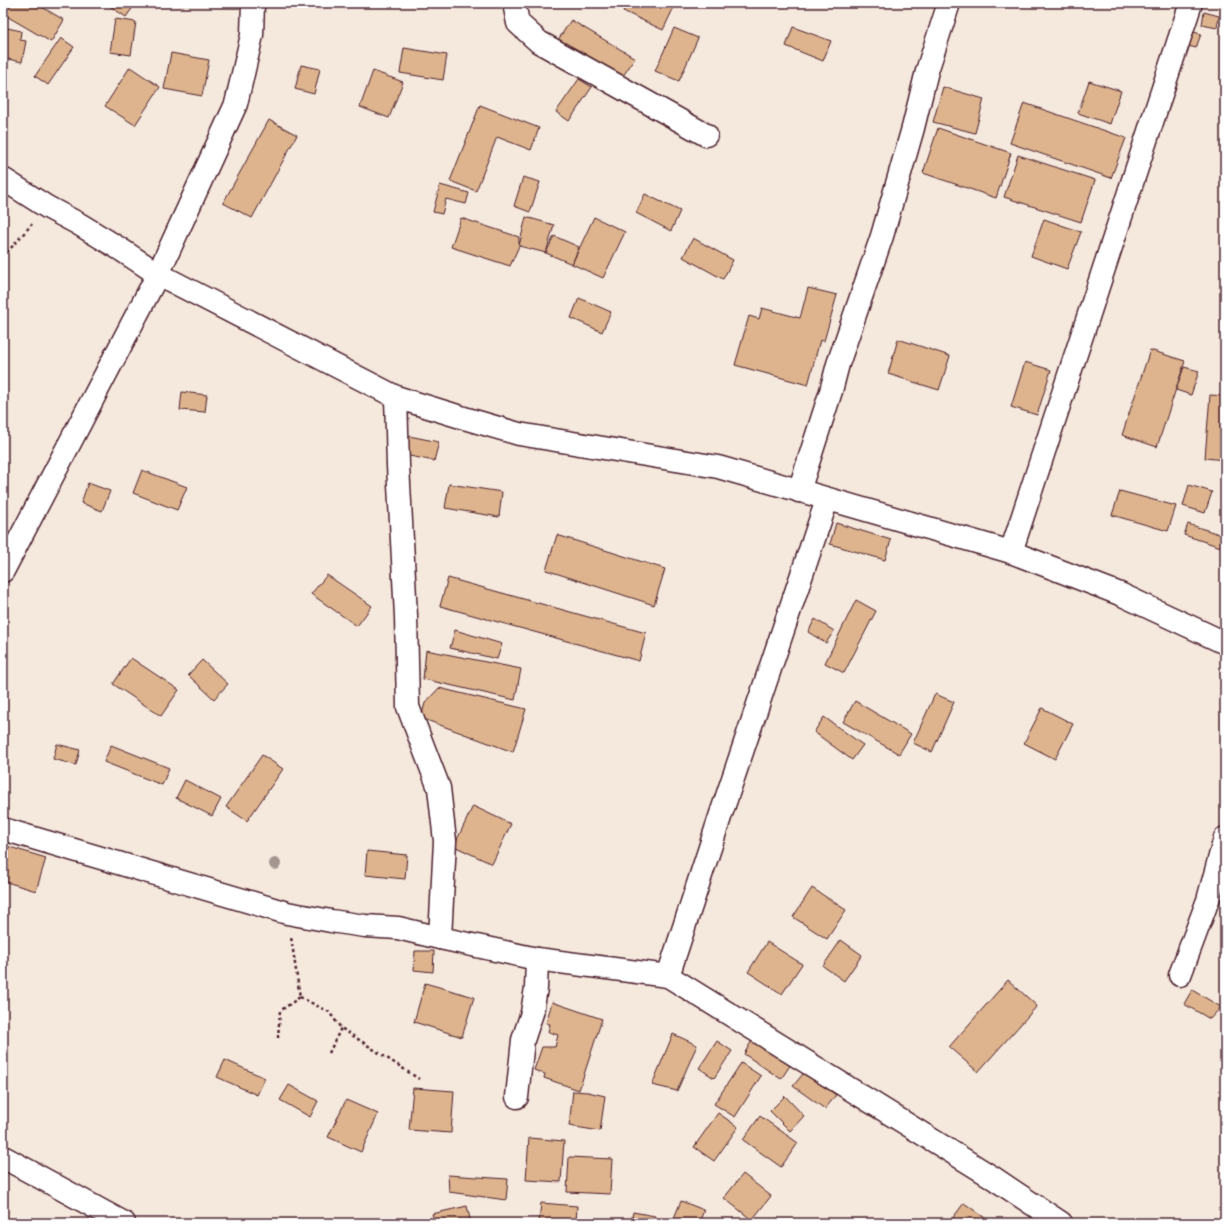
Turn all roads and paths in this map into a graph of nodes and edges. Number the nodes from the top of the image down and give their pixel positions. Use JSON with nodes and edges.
{"nodes":[{"id":1,"x":253,"y":3,"type":"edge"},
{"id":2,"x":514,"y":3,"type":"edge"},
{"id":3,"x":949,"y":3,"type":"edge"},
{"id":4,"x":1191,"y":3,"type":"edge"},
{"id":5,"x":706,"y":135,"type":"dead end"},
{"id":6,"x":3,"y":178,"type":"edge"},
{"id":7,"x":47,"y":207,"type":"junction"},
{"id":8,"x":3,"y":257,"type":"edge"},
{"id":9,"x":158,"y":274,"type":"junction"},
{"id":10,"x":396,"y":397,"type":"junction"},
{"id":11,"x":799,"y":491,"type":"junction"},
{"id":12,"x":827,"y":500,"type":"junction"},
{"id":13,"x":1011,"y":552,"type":"junction"},
{"id":14,"x":3,"y":571,"type":"edge"},
{"id":15,"x":1225,"y":643,"type":"edge"},
{"id":16,"x":3,"y":829,"type":"edge"},
{"id":17,"x":1225,"y":838,"type":"edge"},
{"id":18,"x":287,"y":912,"type":"junction"},
{"id":19,"x":440,"y":938,"type":"junction"},
{"id":20,"x":537,"y":959,"type":"junction"},
{"id":21,"x":1180,"y":975,"type":"dead end"},
{"id":22,"x":668,"y":976,"type":"junction"},
{"id":23,"x":300,"y":996,"type":"junction"},
{"id":24,"x":341,"y":1028,"type":"junction"},
{"id":25,"x":278,"y":1038,"type":"dead end"},
{"id":26,"x":329,"y":1053,"type":"dead end"},
{"id":27,"x":419,"y":1079,"type":"dead end"},
{"id":28,"x":517,"y":1097,"type":"dead end"},
{"id":29,"x":3,"y":1157,"type":"edge"},
{"id":30,"x":124,"y":1223,"type":"edge"},
{"id":31,"x":1061,"y":1223,"type":"edge"}],
"edges":[{"from":1,"to":9,"type":"street"},
{"from":2,"to":5,"type":"street"},
{"from":3,"to":11,"type":"street"},
{"from":4,"to":13,"type":"street"},
{"from":6,"to":7,"type":"street"},
{"from":7,"to":8,"type":"path"},
{"from":7,"to":9,"type":"street"},
{"from":9,"to":10,"type":"street"},
{"from":9,"to":14,"type":"street"},
{"from":10,"to":11,"type":"street"},
{"from":10,"to":19,"type":"street"},
{"from":11,"to":12,"type":"street"},
{"from":12,"to":13,"type":"street"},
{"from":12,"to":22,"type":"street"},
{"from":13,"to":15,"type":"street"},
{"from":16,"to":18,"type":"street"},
{"from":17,"to":21,"type":"street"},
{"from":18,"to":19,"type":"street"},
{"from":18,"to":23,"type":"path"},
{"from":19,"to":20,"type":"street"},
{"from":20,"to":22,"type":"street"},
{"from":20,"to":28,"type":"street"},
{"from":22,"to":31,"type":"street"},
{"from":23,"to":24,"type":"path"},
{"from":23,"to":25,"type":"path"},
{"from":24,"to":26,"type":"path"},
{"from":24,"to":27,"type":"path"},
{"from":29,"to":30,"type":"street"}]}
